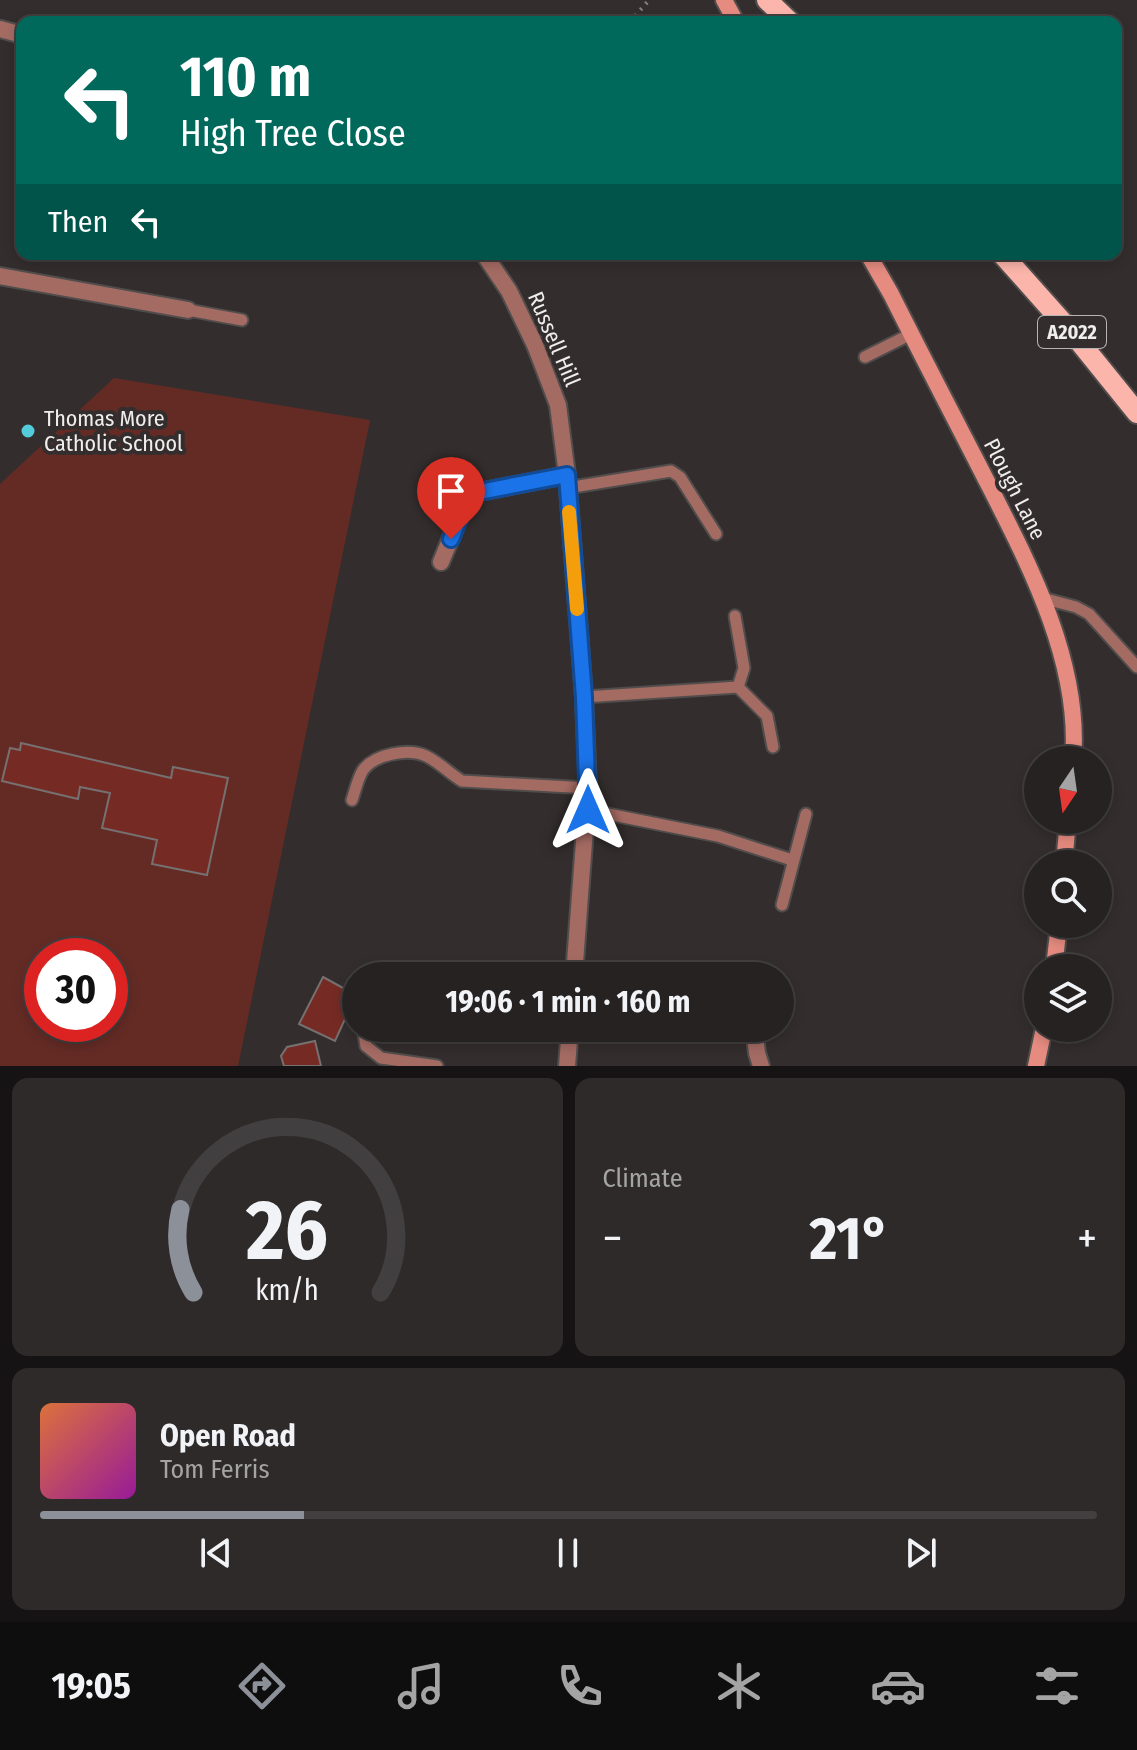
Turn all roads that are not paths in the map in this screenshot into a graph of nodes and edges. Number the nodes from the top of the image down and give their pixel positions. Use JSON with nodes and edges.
{"nodes":[{"id":1,"x":767,"y":0,"type":"edge"},
{"id":2,"x":784,"y":16,"type":"edge"},
{"id":3,"x":488,"y":260,"type":"edge"},
{"id":4,"x":871,"y":260,"type":"edge"},
{"id":5,"x":1007,"y":260,"type":"edge"},
{"id":6,"x":0,"y":276,"type":"edge"},
{"id":7,"x":188,"y":310,"type":"joint"},
{"id":8,"x":242,"y":320,"type":"dead end"},
{"id":9,"x":911,"y":334,"type":"junction"},
{"id":10,"x":865,"y":357,"type":"dead end"},
{"id":11,"x":1137,"y":413,"type":"edge"},
{"id":12,"x":567,"y":482,"type":"junction"},
{"id":13,"x":716,"y":534,"type":"dead end"},
{"id":14,"x":441,"y":562,"type":"dead end"},
{"id":15,"x":1042,"y":598,"type":"junction"},
{"id":16,"x":735,"y":616,"type":"dead end"},
{"id":17,"x":1137,"y":667,"type":"edge"},
{"id":18,"x":738,"y":687,"type":"junction"},
{"id":19,"x":584,"y":697,"type":"junction"},
{"id":20,"x":1072,"y":746,"type":"edge"},
{"id":21,"x":773,"y":747,"type":"dead end"},
{"id":22,"x":588,"y":788,"type":"junction"},
{"id":23,"x":352,"y":800,"type":"dead end"},
{"id":24,"x":588,"y":810,"type":"junction"},
{"id":25,"x":806,"y":814,"type":"dead end"},
{"id":26,"x":792,"y":860,"type":"junction"},
{"id":27,"x":782,"y":905,"type":"dead end"},
{"id":28,"x":575,"y":962,"type":"edge"},
{"id":29,"x":365,"y":1042,"type":"edge"},
{"id":30,"x":569,"y":1042,"type":"edge"},
{"id":31,"x":756,"y":1042,"type":"edge"},
{"id":32,"x":1041,"y":1042,"type":"edge"},
{"id":33,"x":437,"y":1066,"type":"edge"},
{"id":34,"x":567,"y":1066,"type":"edge"},
{"id":35,"x":761,"y":1066,"type":"edge"},
{"id":36,"x":1036,"y":1066,"type":"edge"}],
"edges":[{"from":1,"to":2,"type":"main road"},
{"from":3,"to":12,"type":"street","name":"Russell Hill"},
{"from":4,"to":9,"type":"main road","name":"Plough Lane"},
{"from":5,"to":11,"type":"main road","number":"A2022"},
{"from":6,"to":7,"type":"street"},
{"from":7,"to":8,"type":"lane"},
{"from":9,"to":10,"type":"lane"},
{"from":9,"to":15,"type":"main road","name":"Plough Lane"},
{"from":12,"to":13,"type":"lane"},
{"from":12,"to":14,"type":"street"},
{"from":12,"to":19,"type":"street","name":"Russell Hill"},
{"from":15,"to":17,"type":"lane"},
{"from":15,"to":20,"type":"main road","name":"Plough Lane"},
{"from":16,"to":18,"type":"lane"},
{"from":18,"to":19,"type":"lane"},
{"from":18,"to":21,"type":"lane"},
{"from":19,"to":22,"type":"street","name":"Russell Hill"},
{"from":22,"to":23,"type":"lane"},
{"from":22,"to":24,"type":"street","name":"Russell Hill"},
{"from":24,"to":26,"type":"lane"},
{"from":24,"to":28,"type":"street","name":"Russell Hill"},
{"from":25,"to":26,"type":"lane"},
{"from":26,"to":27,"type":"lane"},
{"from":29,"to":33,"type":"lane"},
{"from":30,"to":34,"type":"street"},
{"from":31,"to":35,"type":"street"},
{"from":32,"to":36,"type":"main road"}]}
